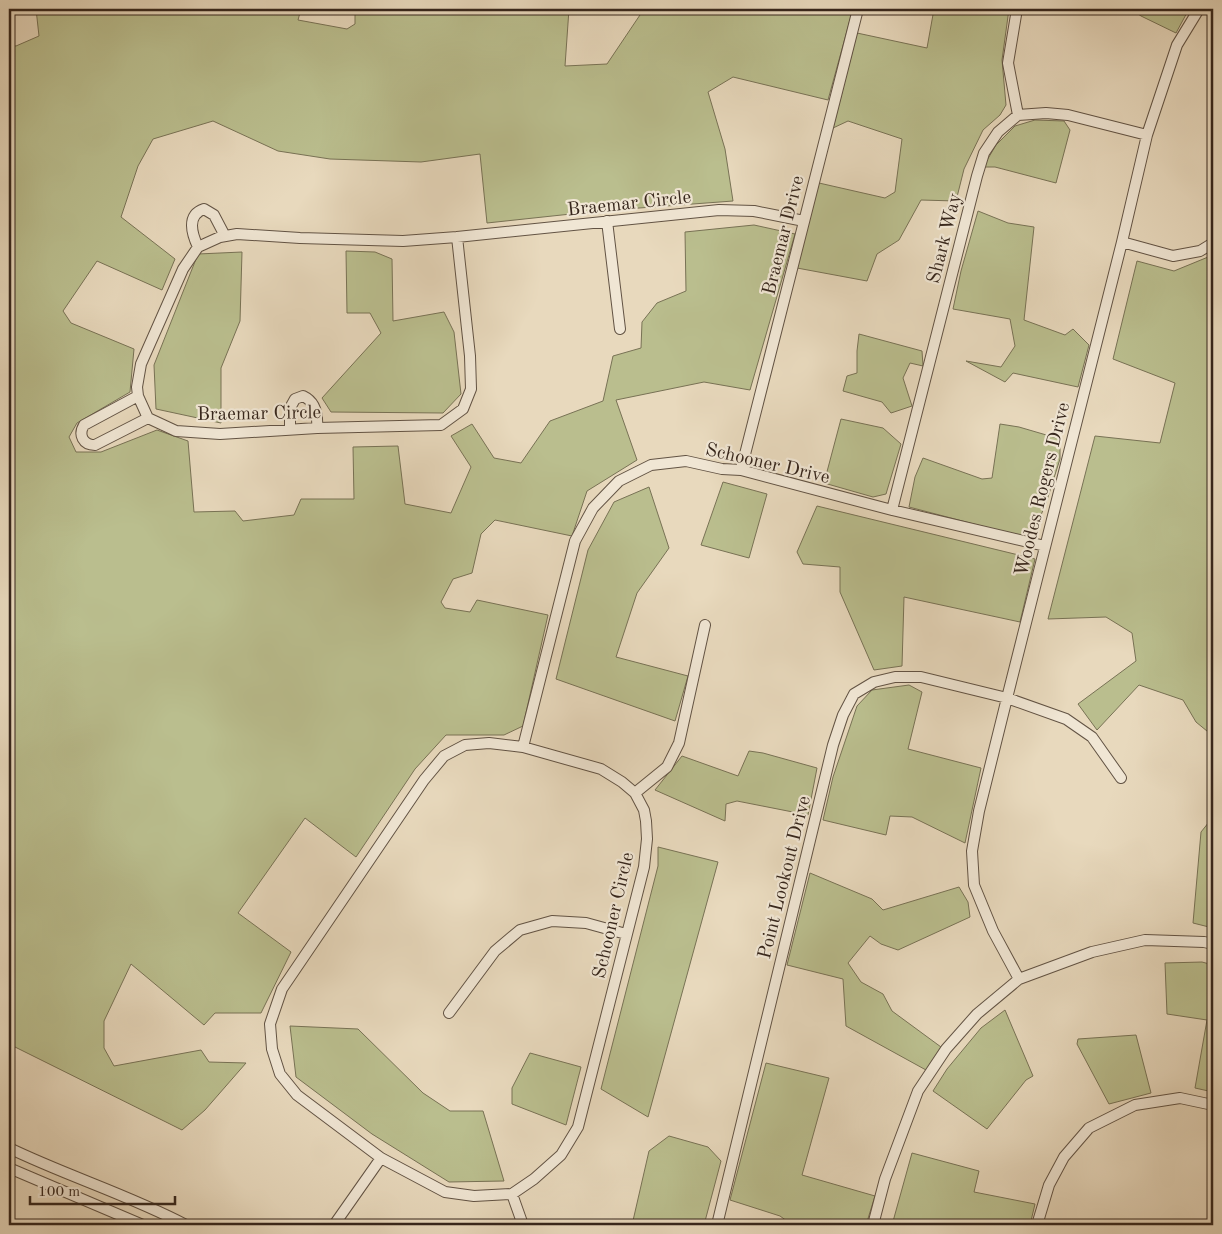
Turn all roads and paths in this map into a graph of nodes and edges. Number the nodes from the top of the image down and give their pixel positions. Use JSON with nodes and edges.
{"nodes":[{"id":1,"x":858,"y":9,"type":"edge"},
{"id":2,"x":1017,"y":9,"type":"edge"},
{"id":3,"x":1200,"y":9,"type":"edge"},
{"id":4,"x":1018,"y":115,"type":"junction"},
{"id":5,"x":1147,"y":135,"type":"junction"},
{"id":6,"x":804,"y":221,"type":"junction"},
{"id":7,"x":607,"y":222,"type":"junction"},
{"id":8,"x":225,"y":236,"type":"junction"},
{"id":9,"x":457,"y":237,"type":"junction"},
{"id":10,"x":1122,"y":242,"type":"junction"},
{"id":11,"x":1213,"y":243,"type":"edge"},
{"id":12,"x":198,"y":247,"type":"junction"},
{"id":13,"x":620,"y":329,"type":"dead end"},
{"id":14,"x":138,"y":396,"type":"junction"},
{"id":15,"x":148,"y":418,"type":"junction"},
{"id":16,"x":317,"y":428,"type":"junction"},
{"id":17,"x":290,"y":430,"type":"junction"},
{"id":18,"x":741,"y":470,"type":"junction"},
{"id":19,"x":892,"y":510,"type":"junction"},
{"id":20,"x":1044,"y":546,"type":"junction"},
{"id":21,"x":705,"y":625,"type":"dead end"},
{"id":22,"x":1007,"y":698,"type":"junction"},
{"id":23,"x":523,"y":747,"type":"junction"},
{"id":24,"x":1122,"y":778,"type":"dead end"},
{"id":25,"x":635,"y":793,"type":"junction"},
{"id":26,"x":626,"y":934,"type":"junction"},
{"id":27,"x":1213,"y":944,"type":"edge"},
{"id":28,"x":1019,"y":979,"type":"junction"},
{"id":29,"x":449,"y":1013,"type":"dead end"},
{"id":30,"x":1213,"y":1105,"type":"edge"},
{"id":31,"x":9,"y":1148,"type":"edge"},
{"id":32,"x":381,"y":1158,"type":"junction"},
{"id":33,"x":9,"y":1168,"type":"edge"},
{"id":34,"x":512,"y":1194,"type":"junction"},
{"id":35,"x":143,"y":1225,"type":"edge"},
{"id":36,"x":186,"y":1225,"type":"edge"},
{"id":37,"x":334,"y":1225,"type":"edge"},
{"id":38,"x":523,"y":1225,"type":"edge"},
{"id":39,"x":717,"y":1225,"type":"edge"},
{"id":40,"x":873,"y":1225,"type":"edge"},
{"id":41,"x":1037,"y":1225,"type":"edge"}],
"edges":[{"from":1,"to":6,"type":"street","name":"Braemar Drive"},
{"from":2,"to":4,"type":"street"},
{"from":3,"to":5,"type":"street","name":"Woodes Rogers Drive"},
{"from":4,"to":5,"type":"street"},
{"from":4,"to":19,"type":"street","name":"Shark Way"},
{"from":5,"to":10,"type":"street","name":"Woodes Rogers Drive"},
{"from":6,"to":7,"type":"street","name":"Braemar Circle"},
{"from":6,"to":18,"type":"street","name":"Braemar Drive"},
{"from":7,"to":9,"type":"street","name":"Braemar Circle"},
{"from":7,"to":13,"type":"street"},
{"from":8,"to":9,"type":"street","name":"Braemar Circle"},
{"from":8,"to":12,"type":"street","name":"Braemar Circle"},
{"from":8,"to":12,"type":"street"},
{"from":9,"to":16,"type":"street","name":"Braemar Circle"},
{"from":10,"to":11,"type":"street"},
{"from":10,"to":20,"type":"street","name":"Woodes Rogers Drive"},
{"from":12,"to":14,"type":"street"},
{"from":14,"to":15,"type":"street"},
{"from":14,"to":15,"type":"street"},
{"from":15,"to":17,"type":"street","name":"Braemar Circle"},
{"from":16,"to":17,"type":"street","name":"Braemar Circle"},
{"from":16,"to":17,"type":"street"},
{"from":18,"to":19,"type":"street","name":"Schooner Drive"},
{"from":18,"to":23,"type":"street","name":"Schooner Drive"},
{"from":19,"to":20,"type":"street","name":"Schooner Drive"},
{"from":20,"to":22,"type":"street","name":"Woodes Rogers Drive"},
{"from":21,"to":25,"type":"street"},
{"from":22,"to":24,"type":"street","name":"Point Lookout Drive"},
{"from":22,"to":28,"type":"street","name":"Woodes Rogers Drive"},
{"from":22,"to":39,"type":"street","name":"Point Lookout Drive"},
{"from":23,"to":25,"type":"street","name":"Schooner Circle"},
{"from":23,"to":32,"type":"street","name":"Schooner Circle"},
{"from":25,"to":26,"type":"street","name":"Schooner Circle"},
{"from":26,"to":29,"type":"street"},
{"from":26,"to":34,"type":"street","name":"Schooner Circle"},
{"from":27,"to":28,"type":"street"},
{"from":28,"to":40,"type":"street"},
{"from":30,"to":41,"type":"street"},
{"from":31,"to":36,"type":"street"},
{"from":32,"to":34,"type":"street","name":"Schooner Circle"},
{"from":32,"to":37,"type":"street"},
{"from":33,"to":35,"type":"street"},
{"from":34,"to":38,"type":"street"}]}
